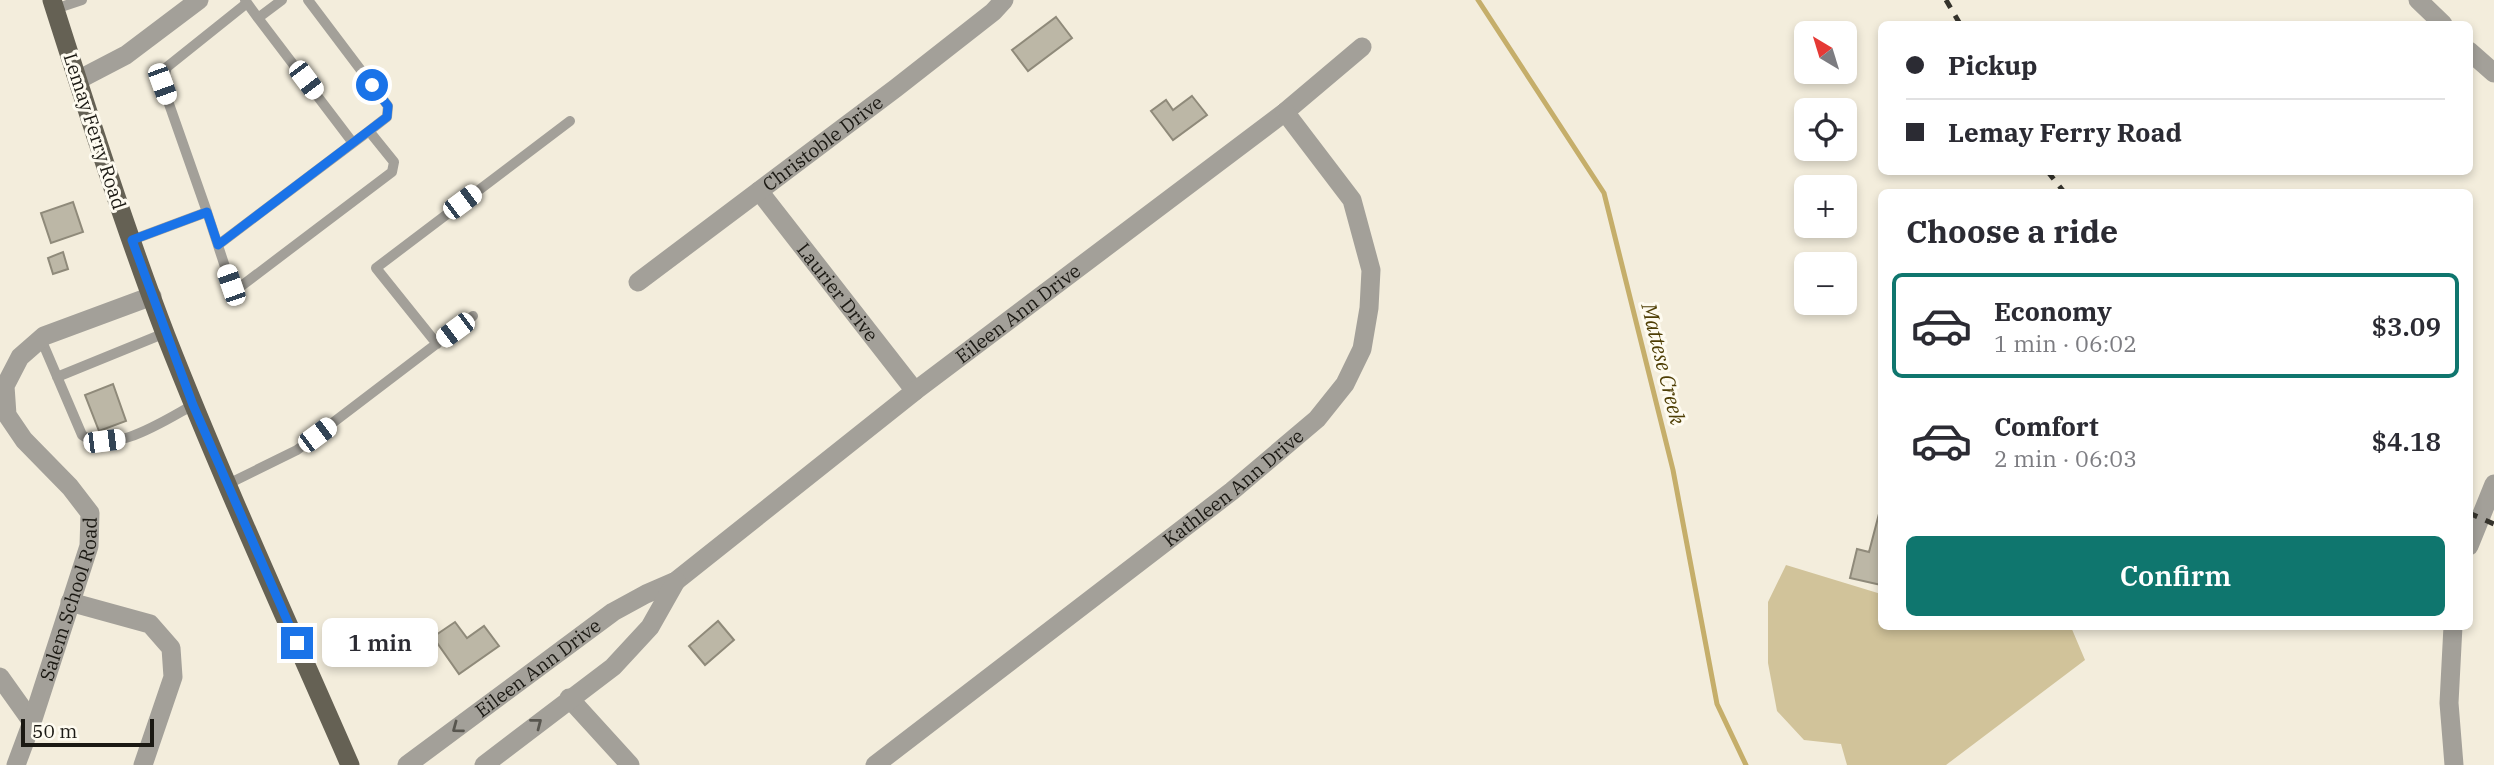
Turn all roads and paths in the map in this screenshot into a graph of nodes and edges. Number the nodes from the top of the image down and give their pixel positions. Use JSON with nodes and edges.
{"nodes":[{"id":1,"x":82,"y":0,"type":"edge"},
{"id":2,"x":199,"y":0,"type":"edge"},
{"id":3,"x":282,"y":0,"type":"edge"},
{"id":4,"x":307,"y":0,"type":"edge"},
{"id":5,"x":1004,"y":0,"type":"edge"},
{"id":6,"x":2418,"y":0,"type":"edge"},
{"id":7,"x":246,"y":2,"type":"edge"},
{"id":8,"x":54,"y":5,"type":"edge"},
{"id":9,"x":258,"y":18,"type":"junction"},
{"id":10,"x":2440,"y":21,"type":"edge"},
{"id":11,"x":1362,"y":47,"type":"dead end"},
{"id":12,"x":2473,"y":55,"type":"edge"},
{"id":13,"x":2494,"y":73,"type":"edge"},
{"id":14,"x":78,"y":80,"type":"junction"},
{"id":15,"x":1285,"y":112,"type":"junction"},
{"id":16,"x":570,"y":121,"type":"dead end"},
{"id":17,"x":369,"y":131,"type":"junction"},
{"id":18,"x":353,"y":142,"type":"junction"},
{"id":19,"x":759,"y":191,"type":"junction"},
{"id":20,"x":207,"y":212,"type":"junction"},
{"id":21,"x":132,"y":240,"type":"junction"},
{"id":22,"x":218,"y":245,"type":"junction"},
{"id":23,"x":638,"y":282,"type":"dead end"},
{"id":24,"x":152,"y":296,"type":"junction"},
{"id":25,"x":473,"y":316,"type":"dead end"},
{"id":26,"x":165,"y":333,"type":"junction"},
{"id":27,"x":41,"y":339,"type":"junction"},
{"id":28,"x":437,"y":344,"type":"junction"},
{"id":29,"x":57,"y":377,"type":"junction"},
{"id":30,"x":915,"y":391,"type":"junction"},
{"id":31,"x":193,"y":405,"type":"junction"},
{"id":32,"x":2494,"y":484,"type":"edge"},
{"id":33,"x":226,"y":485,"type":"junction"},
{"id":34,"x":2473,"y":536,"type":"edge"},
{"id":35,"x":676,"y":581,"type":"junction"},
{"id":36,"x":70,"y":602,"type":"junction"},
{"id":37,"x":2453,"y":630,"type":"edge"},
{"id":38,"x":0,"y":677,"type":"edge"},
{"id":39,"x":569,"y":698,"type":"junction"},
{"id":40,"x":32,"y":722,"type":"junction"},
{"id":41,"x":16,"y":765,"type":"edge"},
{"id":42,"x":143,"y":765,"type":"edge"},
{"id":43,"x":350,"y":765,"type":"edge"},
{"id":44,"x":407,"y":765,"type":"edge"},
{"id":45,"x":484,"y":765,"type":"edge"},
{"id":46,"x":630,"y":765,"type":"edge"},
{"id":47,"x":875,"y":765,"type":"edge"},
{"id":48,"x":2454,"y":765,"type":"edge"}],
"edges":[{"from":1,"to":8,"type":"lane"},
{"from":2,"to":14,"type":"street"},
{"from":3,"to":9,"type":"lane"},
{"from":4,"to":17,"type":"lane"},
{"from":5,"to":19,"type":"street","name":"Christoble Drive"},
{"from":6,"to":10,"type":"street"},
{"from":7,"to":9,"type":"lane"},
{"from":7,"to":20,"type":"lane"},
{"from":8,"to":14,"type":"main road","name":"Lemay Ferry Road"},
{"from":9,"to":18,"type":"lane"},
{"from":11,"to":15,"type":"street","name":"Eileen Ann Drive"},
{"from":12,"to":13,"type":"street"},
{"from":14,"to":21,"type":"main road","name":"Lemay Ferry Road"},
{"from":15,"to":30,"type":"street","name":"Eileen Ann Drive"},
{"from":15,"to":47,"type":"street","name":"Kathleen Ann Drive"},
{"from":16,"to":28,"type":"lane"},
{"from":17,"to":18,"type":"lane"},
{"from":17,"to":22,"type":"lane"},
{"from":18,"to":22,"type":"lane"},
{"from":19,"to":23,"type":"street","name":"Christoble Drive"},
{"from":19,"to":30,"type":"street","name":"Laurier Drive"},
{"from":20,"to":21,"type":"lane"},
{"from":20,"to":22,"type":"lane"},
{"from":21,"to":24,"type":"main road","name":"Lemay Ferry Road"},
{"from":24,"to":26,"type":"main road","name":"Lemay Ferry Road"},
{"from":24,"to":27,"type":"street","name":"Salem School Road"},
{"from":25,"to":28,"type":"lane"},
{"from":26,"to":29,"type":"lane"},
{"from":26,"to":31,"type":"main road","name":"Lemay Ferry Road"},
{"from":27,"to":29,"type":"lane"},
{"from":27,"to":36,"type":"street","name":"Salem School Road"},
{"from":28,"to":33,"type":"lane"},
{"from":29,"to":31,"type":"lane"},
{"from":30,"to":35,"type":"street","name":"Eileen Ann Drive"},
{"from":31,"to":33,"type":"main road","name":"Lemay Ferry Road"},
{"from":32,"to":34,"type":"street"},
{"from":33,"to":43,"type":"main road","name":"Lemay Ferry Road"},
{"from":35,"to":39,"type":"street","name":"Eileen Ann Drive"},
{"from":35,"to":44,"type":"street","name":"Eileen Ann Drive","one_way":true},
{"from":36,"to":40,"type":"street","name":"Salem School Road"},
{"from":36,"to":42,"type":"street"},
{"from":37,"to":48,"type":"street"},
{"from":38,"to":40,"type":"street"},
{"from":45,"to":39,"type":"street","name":"Eileen Ann Drive","one_way":true},
{"from":39,"to":46,"type":"street"},
{"from":40,"to":41,"type":"street","name":"Salem School Road"}]}
